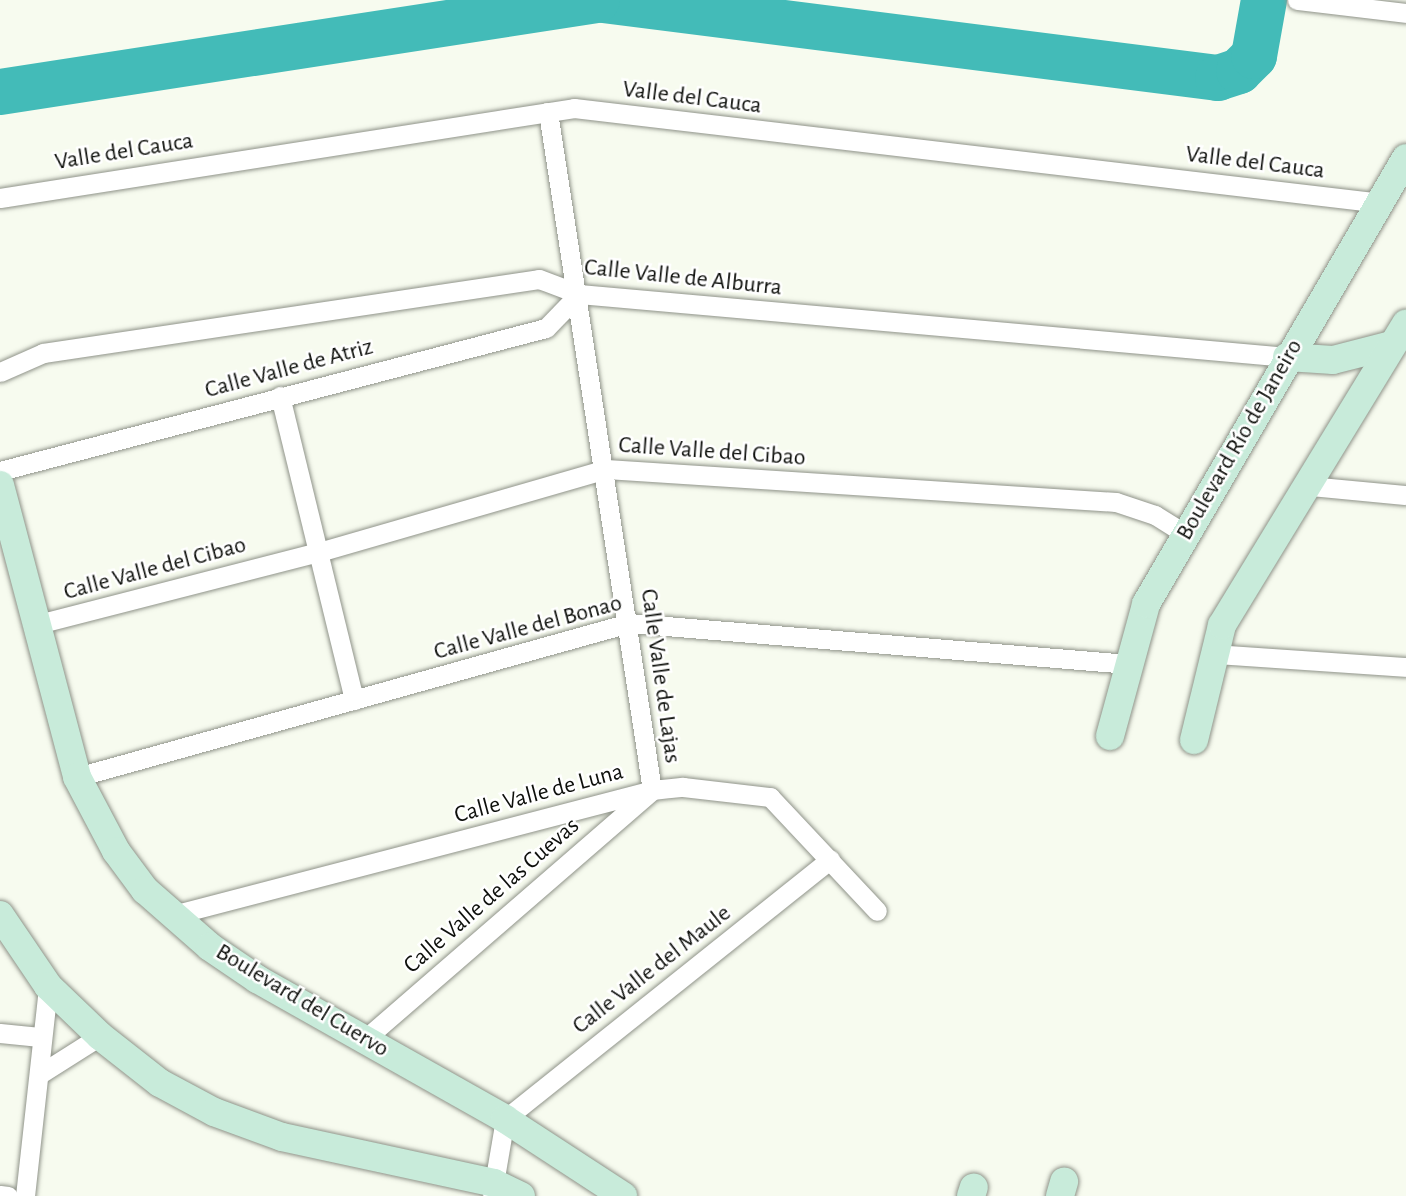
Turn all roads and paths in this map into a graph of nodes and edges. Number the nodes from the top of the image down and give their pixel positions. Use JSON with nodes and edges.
{"nodes":[{"id":1,"x":1297,"y":0,"type":"edge"},
{"id":2,"x":1352,"y":3,"type":"edge"},
{"id":3,"x":1406,"y":13,"type":"edge"},
{"id":4,"x":548,"y":112,"type":"junction"},
{"id":5,"x":1406,"y":158,"type":"edge"},
{"id":6,"x":0,"y":198,"type":"edge"},
{"id":7,"x":1381,"y":203,"type":"junction"},
{"id":8,"x":579,"y":294,"type":"junction"},
{"id":9,"x":1401,"y":338,"type":"edge"},
{"id":10,"x":1287,"y":358,"type":"junction"},
{"id":11,"x":0,"y":372,"type":"edge"},
{"id":12,"x":280,"y":396,"type":"junction"},
{"id":13,"x":606,"y":469,"type":"junction"},
{"id":14,"x":0,"y":471,"type":"edge"},
{"id":15,"x":0,"y":485,"type":"edge"},
{"id":16,"x":1310,"y":486,"type":"junction"},
{"id":17,"x":1406,"y":495,"type":"edge"},
{"id":18,"x":1186,"y":534,"type":"junction"},
{"id":19,"x":319,"y":552,"type":"junction"},
{"id":20,"x":629,"y":623,"type":"junction"},
{"id":21,"x":38,"y":624,"type":"junction"},
{"id":22,"x":1215,"y":654,"type":"junction"},
{"id":23,"x":1129,"y":664,"type":"junction"},
{"id":24,"x":1406,"y":667,"type":"edge"},
{"id":25,"x":354,"y":700,"type":"junction"},
{"id":26,"x":1110,"y":736,"type":"dead end"},
{"id":27,"x":1194,"y":740,"type":"dead end"},
{"id":28,"x":77,"y":777,"type":"junction"},
{"id":29,"x":652,"y":790,"type":"junction"},
{"id":30,"x":830,"y":860,"type":"junction"},
{"id":31,"x":877,"y":911,"type":"dead end"},
{"id":32,"x":0,"y":915,"type":"edge"},
{"id":33,"x":173,"y":915,"type":"junction"},
{"id":34,"x":48,"y":986,"type":"junction"},
{"id":35,"x":0,"y":1033,"type":"edge"},
{"id":36,"x":100,"y":1036,"type":"junction"},
{"id":37,"x":40,"y":1037,"type":"junction"},
{"id":38,"x":365,"y":1039,"type":"junction"},
{"id":39,"x":40,"y":1074,"type":"junction"},
{"id":40,"x":505,"y":1119,"type":"junction"},
{"id":41,"x":493,"y":1190,"type":"edge"},
{"id":42,"x":0,"y":1195,"type":"edge"},
{"id":43,"x":8,"y":1196,"type":"edge"},
{"id":44,"x":25,"y":1196,"type":"edge"},
{"id":45,"x":521,"y":1196,"type":"edge"},
{"id":46,"x":623,"y":1196,"type":"edge"}],
"edges":[{"from":1,"to":2,"type":"street"},
{"from":2,"to":3,"type":"street"},
{"from":4,"to":6,"type":"street","name":"Valle del Cauca"},
{"from":4,"to":7,"type":"street","name":"Valle del Cauca"},
{"from":4,"to":8,"type":"street","name":"Calle Valle de Lajas"},
{"from":5,"to":7,"type":"street","name":"Boulevard Río de Janeiro"},
{"from":7,"to":10,"type":"street","name":"Boulevard Río de Janeiro"},
{"from":8,"to":10,"type":"street","name":"Calle Valle de Alburra"},
{"from":8,"to":11,"type":"street","name":"Calle Valle de Alburra"},
{"from":8,"to":12,"type":"street","name":"Calle Valle de Atriz"},
{"from":8,"to":13,"type":"street","name":"Calle Valle de Lajas"},
{"from":9,"to":10,"type":"street"},
{"from":9,"to":16,"type":"street"},
{"from":10,"to":18,"type":"street","name":"Boulevard Río de Janeiro"},
{"from":12,"to":14,"type":"street","name":"Calle Valle de Atriz"},
{"from":12,"to":19,"type":"street"},
{"from":13,"to":18,"type":"street","name":"Calle Valle del Cibao"},
{"from":13,"to":19,"type":"street","name":"Calle Valle del Cibao"},
{"from":13,"to":20,"type":"street","name":"Calle Valle de Lajas"},
{"from":15,"to":21,"type":"street","name":"Boulevard del Cuervo"},
{"from":16,"to":17,"type":"street"},
{"from":16,"to":22,"type":"street"},
{"from":18,"to":23,"type":"street","name":"Boulevard Río de Janeiro"},
{"from":19,"to":21,"type":"street","name":"Calle Valle del Cibao"},
{"from":19,"to":25,"type":"street"},
{"from":20,"to":23,"type":"street","name":"Calle Valle del Bonao"},
{"from":20,"to":25,"type":"street","name":"Calle Valle del Bonao"},
{"from":20,"to":29,"type":"street","name":"Calle Valle de Lajas"},
{"from":21,"to":28,"type":"street","name":"Boulevard del Cuervo"},
{"from":22,"to":24,"type":"street"},
{"from":22,"to":27,"type":"street"},
{"from":23,"to":26,"type":"street","name":"Boulevard Río de Janeiro"},
{"from":25,"to":28,"type":"street","name":"Calle Valle del Bonao"},
{"from":28,"to":33,"type":"street","name":"Boulevard del Cuervo"},
{"from":29,"to":30,"type":"street","name":"Calle Valle de Luna"},
{"from":29,"to":33,"type":"street","name":"Calle Valle de Luna"},
{"from":29,"to":38,"type":"street","name":"Calle Valle de las Cuevas"},
{"from":30,"to":31,"type":"street","name":"Calle Valle de Luna"},
{"from":30,"to":40,"type":"street","name":"Calle Valle del Maule"},
{"from":32,"to":34,"type":"street"},
{"from":33,"to":38,"type":"street","name":"Boulevard del Cuervo"},
{"from":34,"to":36,"type":"street"},
{"from":34,"to":37,"type":"street"},
{"from":35,"to":37,"type":"street"},
{"from":36,"to":39,"type":"street"},
{"from":36,"to":41,"type":"street"},
{"from":37,"to":39,"type":"street"},
{"from":38,"to":40,"type":"street","name":"Boulevard del Cuervo"},
{"from":39,"to":44,"type":"street"},
{"from":40,"to":41,"type":"street"},
{"from":40,"to":46,"type":"street","name":"Boulevard del Cuervo"},
{"from":41,"to":45,"type":"street"},
{"from":42,"to":43,"type":"street"}]}
